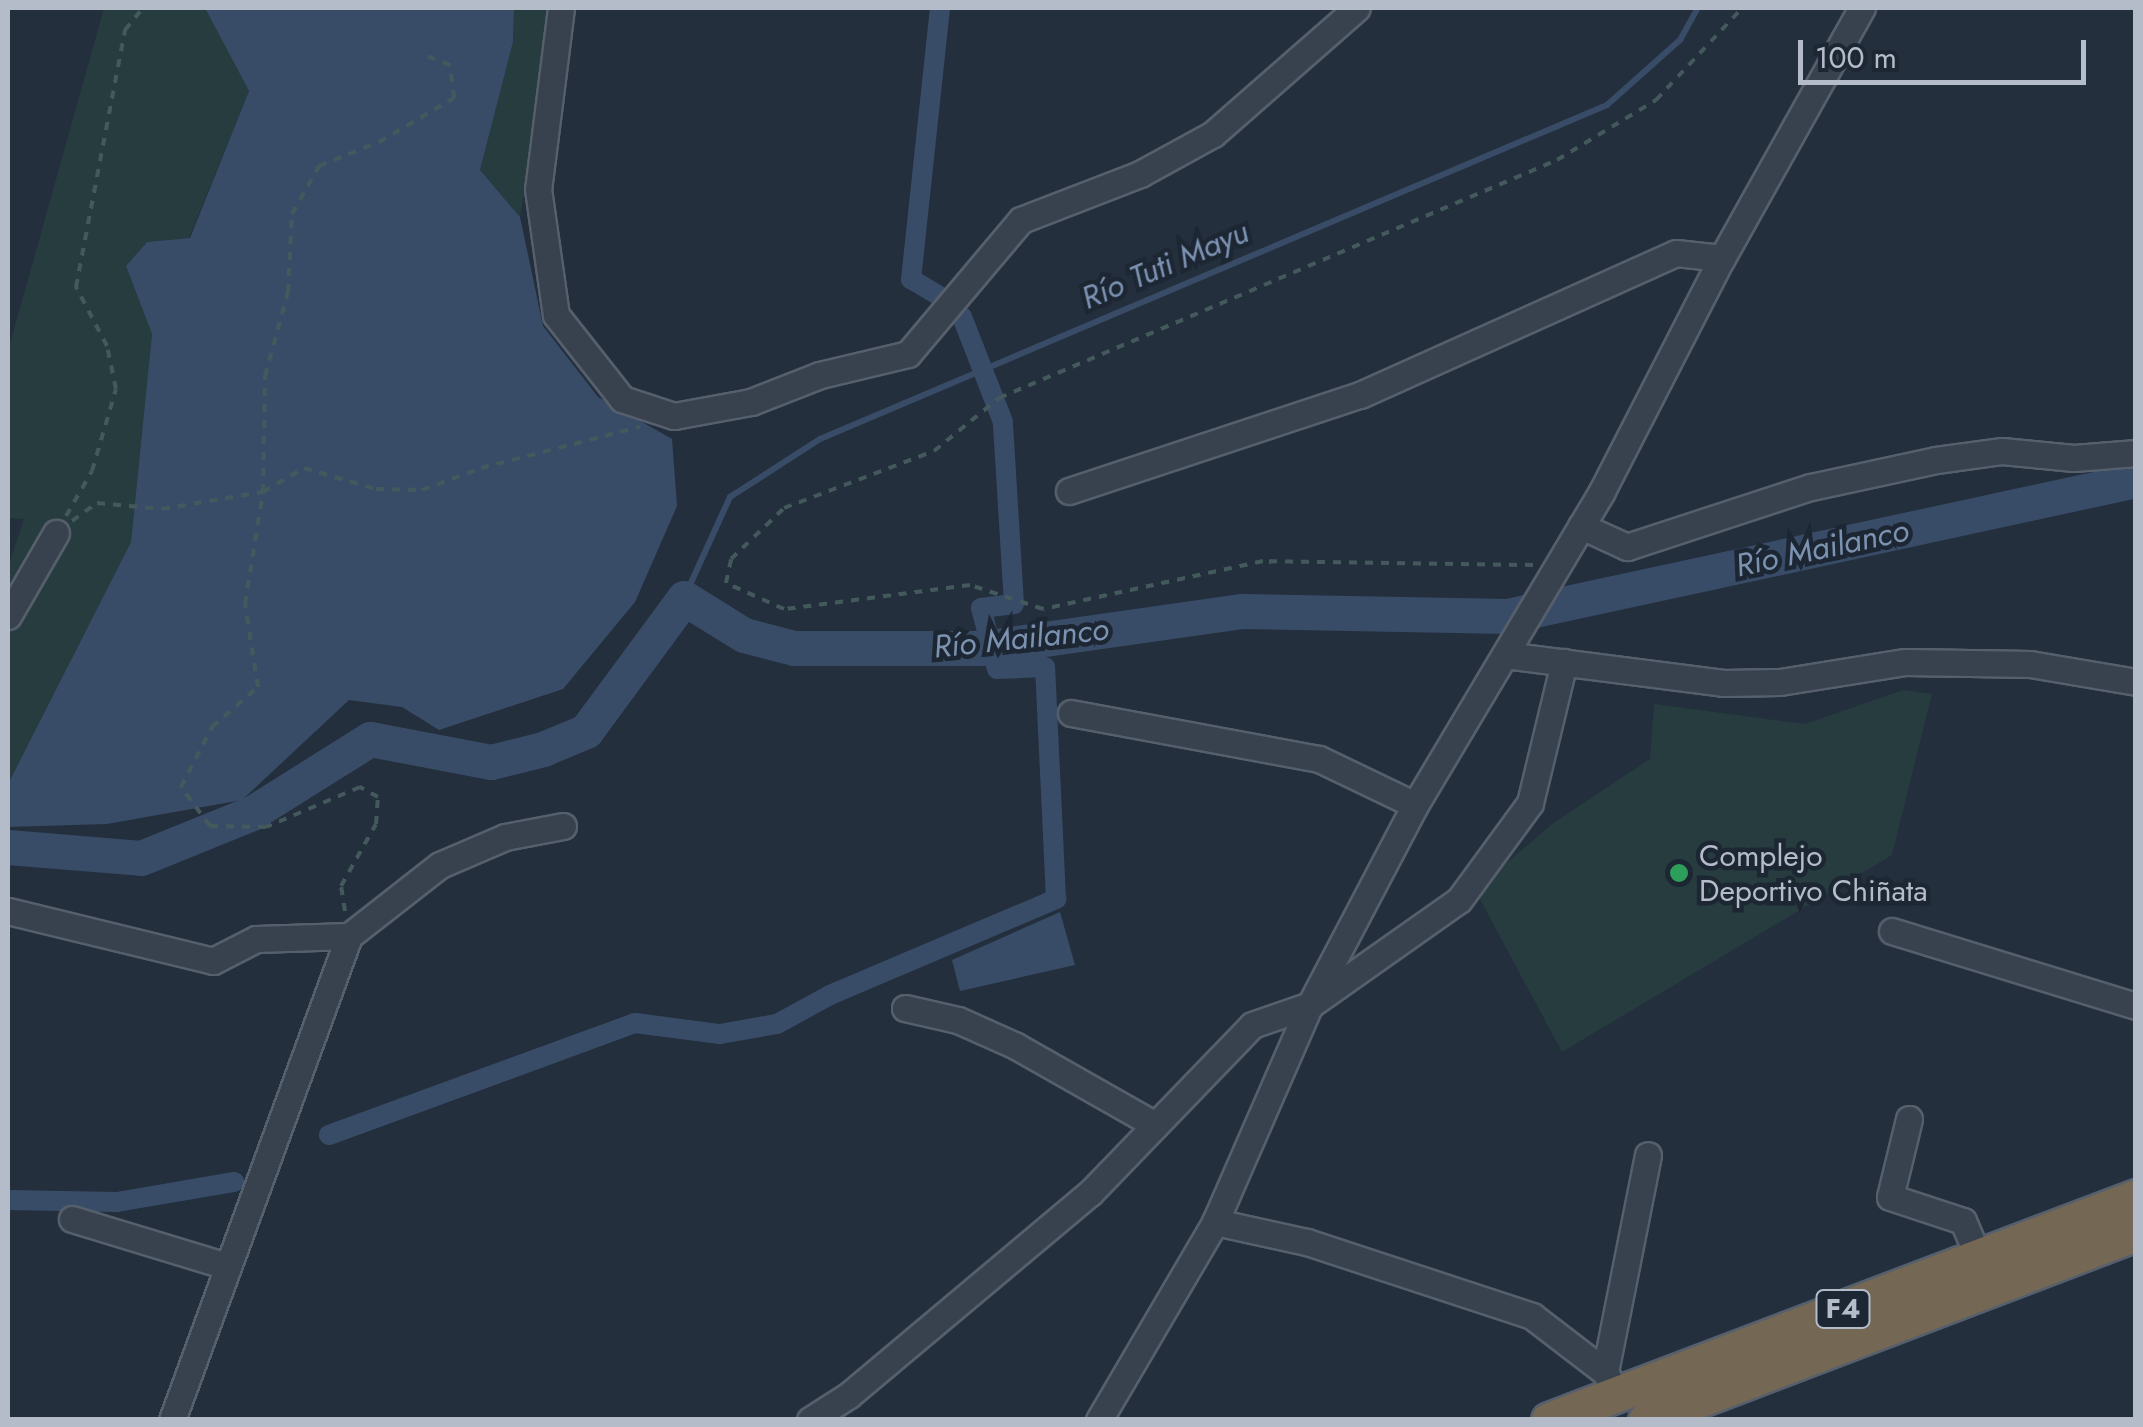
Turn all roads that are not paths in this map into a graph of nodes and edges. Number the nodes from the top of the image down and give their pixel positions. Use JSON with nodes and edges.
{"nodes":[{"id":1,"x":561,"y":8,"type":"edge"},
{"id":2,"x":1356,"y":8,"type":"edge"},
{"id":3,"x":1862,"y":8,"type":"edge"},
{"id":4,"x":1722,"y":258,"type":"junction"},
{"id":5,"x":2136,"y":454,"type":"edge"},
{"id":6,"x":1069,"y":490,"type":"dead end"},
{"id":7,"x":1581,"y":526,"type":"junction"},
{"id":8,"x":56,"y":533,"type":"road end"},
{"id":9,"x":8,"y":616,"type":"edge"},
{"id":10,"x":1506,"y":655,"type":"junction"},
{"id":11,"x":1564,"y":662,"type":"junction"},
{"id":12,"x":2136,"y":682,"type":"edge"},
{"id":13,"x":1071,"y":713,"type":"dead end"},
{"id":14,"x":1415,"y":804,"type":"junction"},
{"id":15,"x":562,"y":826,"type":"dead end"},
{"id":16,"x":8,"y":911,"type":"edge"},
{"id":17,"x":1892,"y":930,"type":"dead end"},
{"id":18,"x":349,"y":936,"type":"junction"},
{"id":19,"x":1310,"y":1005,"type":"junction"},
{"id":20,"x":2136,"y":1006,"type":"edge"},
{"id":21,"x":905,"y":1008,"type":"dead end"},
{"id":22,"x":1909,"y":1118,"type":"dead end"},
{"id":23,"x":1156,"y":1124,"type":"junction"},
{"id":24,"x":1648,"y":1156,"type":"dead end"},
{"id":25,"x":2136,"y":1196,"type":"edge"},
{"id":26,"x":72,"y":1219,"type":"dead end"},
{"id":27,"x":1215,"y":1222,"type":"junction"},
{"id":28,"x":2136,"y":1232,"type":"edge"},
{"id":29,"x":1978,"y":1256,"type":"junction"},
{"id":30,"x":227,"y":1266,"type":"junction"},
{"id":31,"x":1611,"y":1383,"type":"junction"},
{"id":32,"x":172,"y":1420,"type":"edge"},
{"id":33,"x":810,"y":1420,"type":"edge"},
{"id":34,"x":1099,"y":1420,"type":"edge"},
{"id":35,"x":1549,"y":1420,"type":"edge"},
{"id":36,"x":1646,"y":1420,"type":"edge"}],
"edges":[{"from":1,"to":2,"type":"street"},
{"from":3,"to":4,"type":"street"},
{"from":4,"to":6,"type":"street"},
{"from":4,"to":7,"type":"street"},
{"from":5,"to":7,"type":"street"},
{"from":7,"to":10,"type":"street"},
{"from":8,"to":9,"type":"street"},
{"from":10,"to":11,"type":"street"},
{"from":10,"to":14,"type":"street"},
{"from":11,"to":12,"type":"street"},
{"from":11,"to":19,"type":"street"},
{"from":13,"to":14,"type":"street"},
{"from":14,"to":19,"type":"street"},
{"from":15,"to":18,"type":"street"},
{"from":16,"to":18,"type":"street"},
{"from":17,"to":20,"type":"street"},
{"from":18,"to":30,"type":"street"},
{"from":19,"to":23,"type":"street"},
{"from":19,"to":27,"type":"street"},
{"from":21,"to":23,"type":"street"},
{"from":22,"to":29,"type":"street"},
{"from":23,"to":33,"type":"street"},
{"from":24,"to":31,"type":"street"},
{"from":25,"to":29,"type":"highway","number":"F4"},
{"from":26,"to":30,"type":"street"},
{"from":27,"to":31,"type":"street"},
{"from":27,"to":34,"type":"street"},
{"from":28,"to":36,"type":"highway","number":"F4"},
{"from":29,"to":31,"type":"highway","number":"F4"},
{"from":30,"to":32,"type":"street"},
{"from":31,"to":35,"type":"highway","number":"F4"}]}
